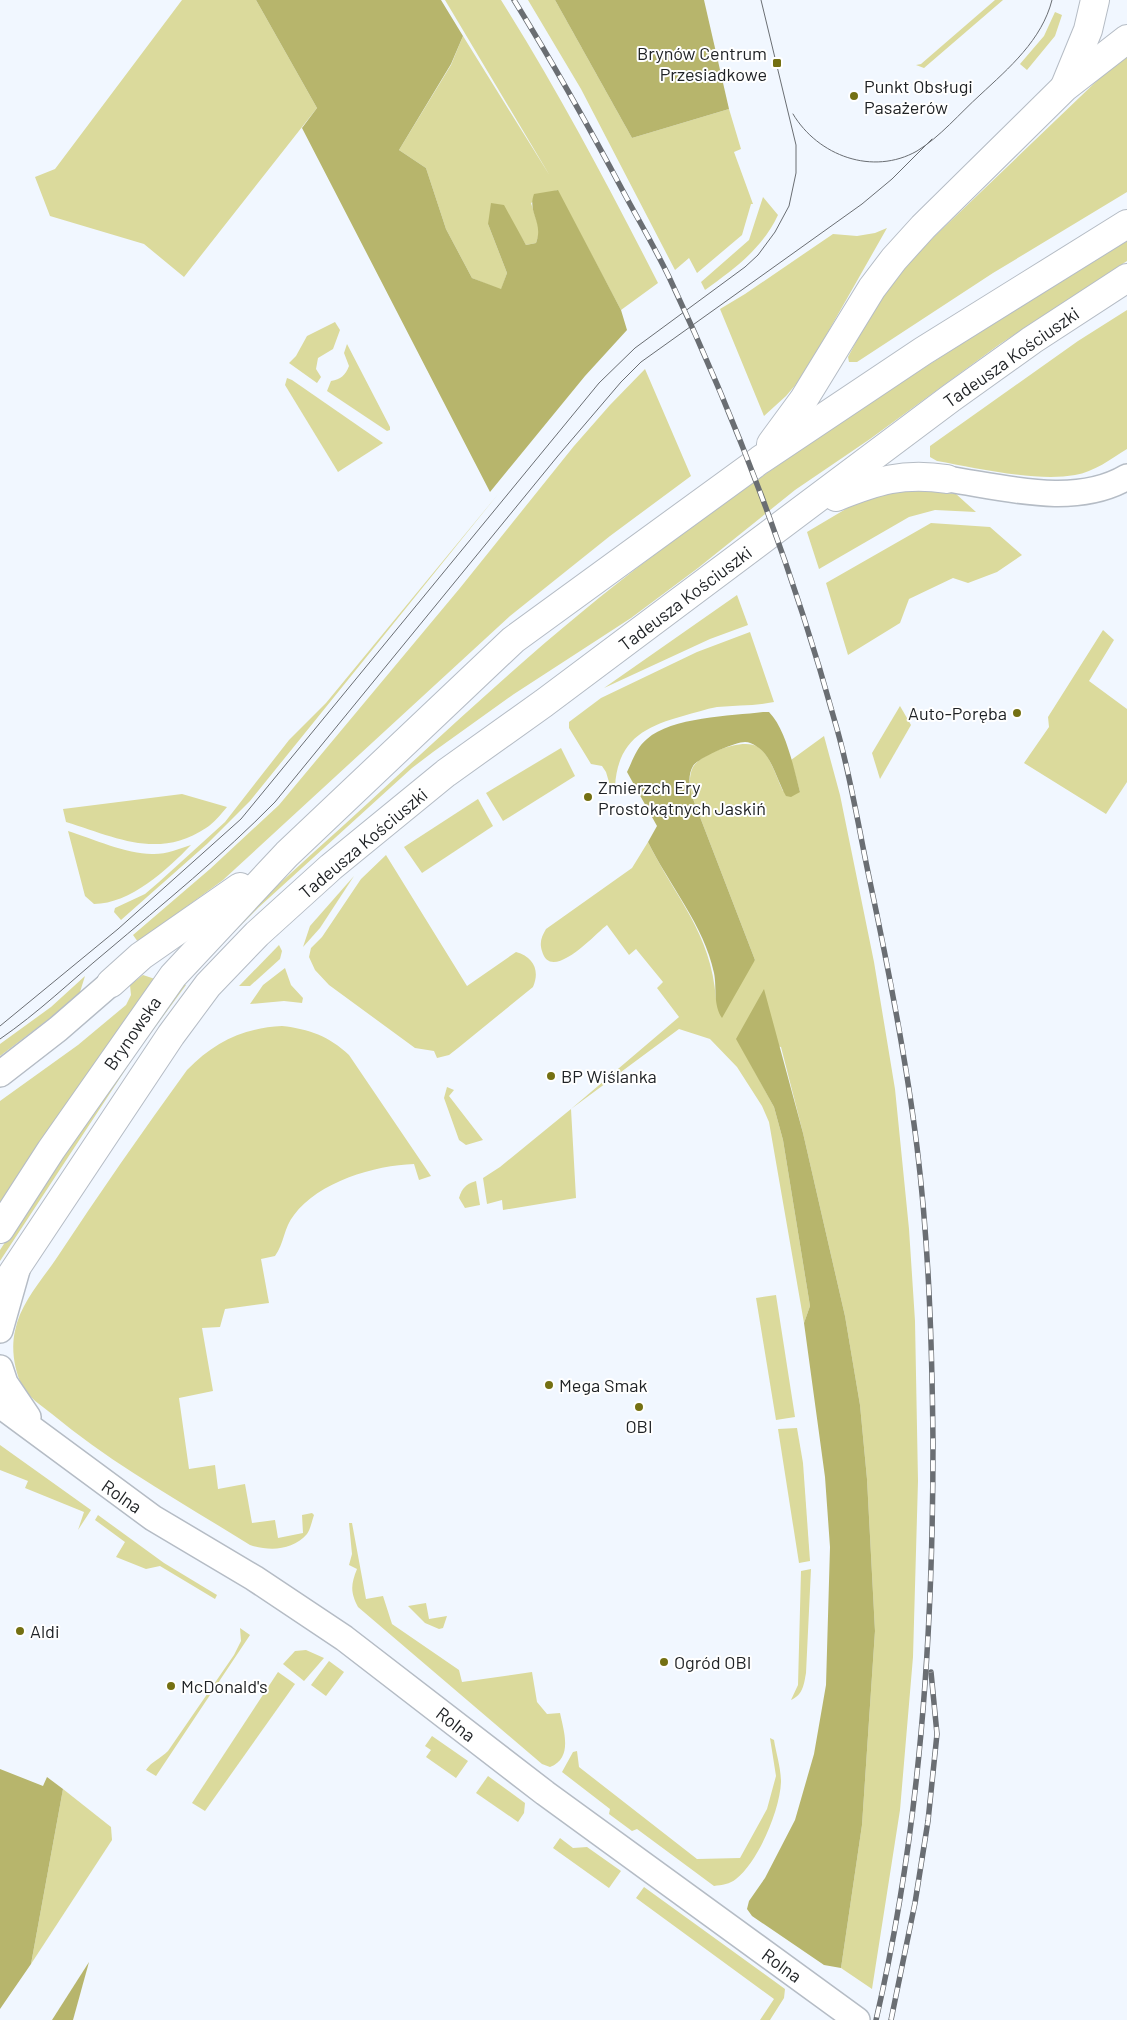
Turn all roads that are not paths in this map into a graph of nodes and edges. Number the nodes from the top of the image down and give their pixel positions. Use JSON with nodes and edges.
{"nodes":[{"id":1,"x":1095,"y":0,"type":"edge"},
{"id":2,"x":1127,"y":39,"type":"edge"},
{"id":3,"x":1064,"y":88,"type":"junction"},
{"id":4,"x":1127,"y":224,"type":"edge"},
{"id":5,"x":1127,"y":278,"type":"edge"},
{"id":6,"x":760,"y":460,"type":"junction"},
{"id":7,"x":1127,"y":477,"type":"edge"},
{"id":8,"x":947,"y":479,"type":"joint"},
{"id":9,"x":802,"y":510,"type":"junction"},
{"id":10,"x":287,"y":854,"type":"junction"},
{"id":11,"x":257,"y":934,"type":"joint"},
{"id":12,"x":111,"y":983,"type":"joint"},
{"id":13,"x":0,"y":1074,"type":"edge"},
{"id":14,"x":0,"y":1229,"type":"edge"},
{"id":15,"x":19,"y":1265,"type":"junction"},
{"id":16,"x":0,"y":1292,"type":"edge"},
{"id":17,"x":0,"y":1330,"type":"edge"},
{"id":18,"x":0,"y":1368,"type":"edge"},
{"id":19,"x":0,"y":1405,"type":"edge"},
{"id":20,"x":0,"y":1421,"type":"edge"},
{"id":21,"x":46,"y":1441,"type":"junction"},
{"id":22,"x":857,"y":2020,"type":"edge"}],
"edges":[{"from":1,"to":3,"type":"main road"},
{"from":2,"to":3,"type":"main road"},
{"from":3,"to":6,"type":"main road"},
{"from":4,"to":6,"type":"main road"},
{"from":5,"to":9,"type":"main road","name":"Tadeusza Kościuszki"},
{"from":6,"to":10,"type":"main road"},
{"from":7,"to":8,"type":"street"},
{"from":8,"to":9,"type":"main road"},
{"from":9,"to":11,"type":"main road","name":"Tadeusza Kościuszki"},
{"from":10,"to":12,"type":"main road"},
{"from":10,"to":14,"type":"main road","name":"Brynowska"},
{"from":11,"to":15,"type":"main road","name":"Brynowska"},
{"from":12,"to":13,"type":"street"},
{"from":15,"to":16,"type":"main road","name":"Brynowska"},
{"from":15,"to":17,"type":"street"},
{"from":18,"to":21,"type":"street"},
{"from":19,"to":21,"type":"street","name":"Rolna"},
{"from":20,"to":21,"type":"street","name":"Rolna"},
{"from":21,"to":22,"type":"street","name":"Rolna"}]}
